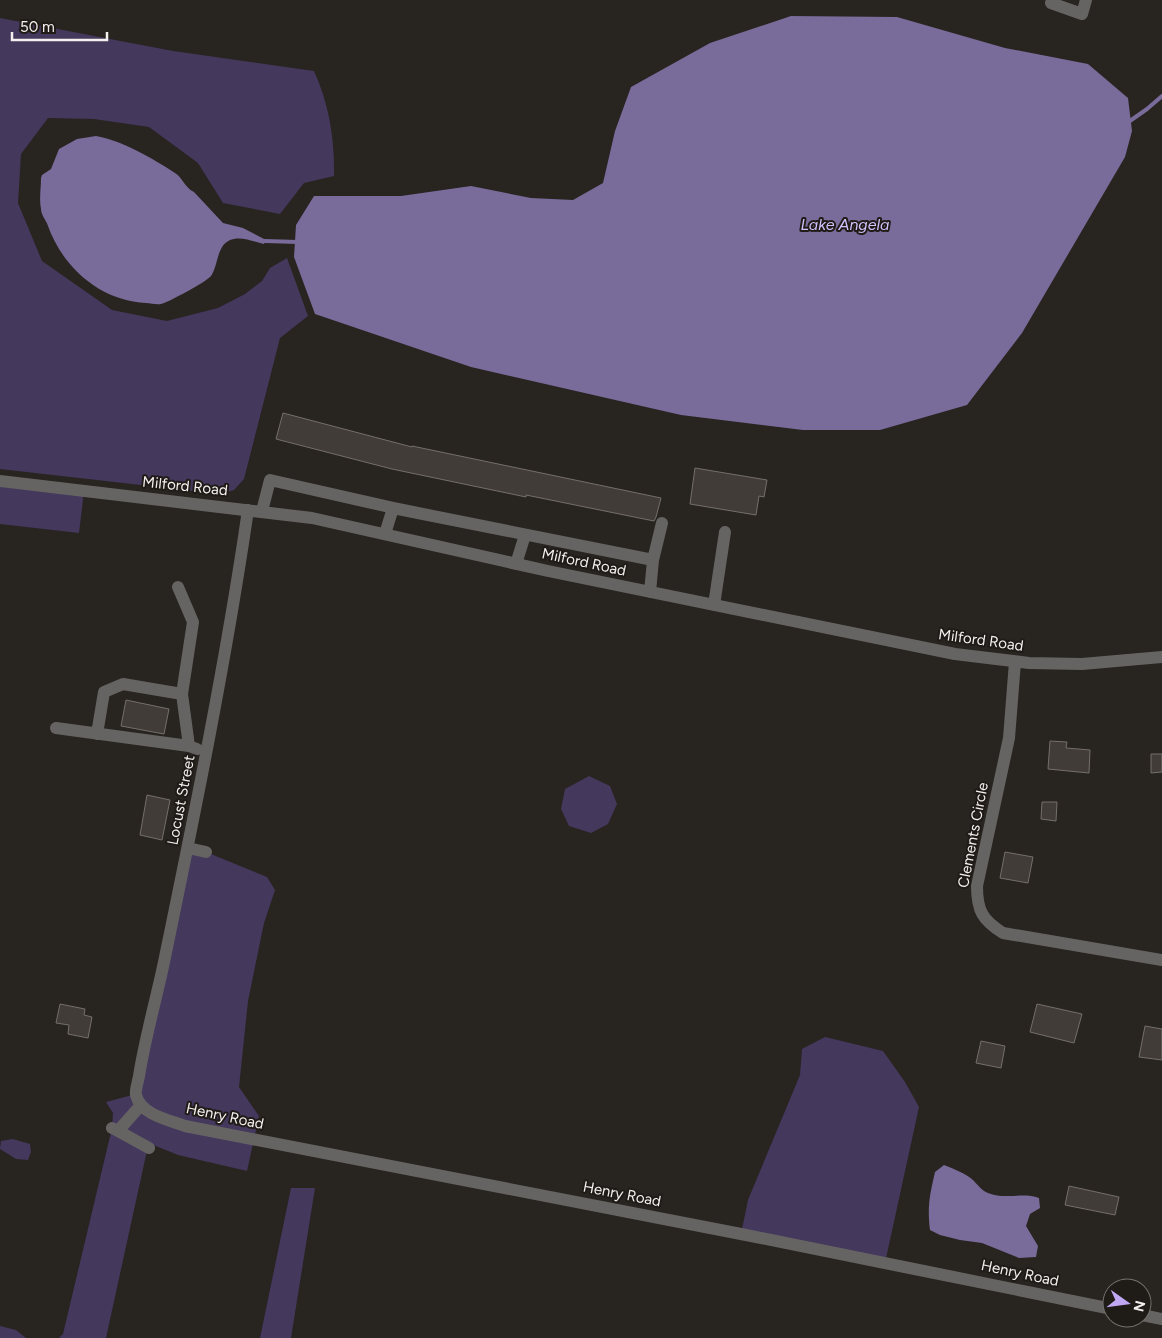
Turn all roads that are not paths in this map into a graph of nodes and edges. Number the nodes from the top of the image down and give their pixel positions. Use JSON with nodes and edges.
{"nodes":[{"id":1,"x":1086,"y":0,"type":"edge"},
{"id":2,"x":1050,"y":3,"type":"dead end"},
{"id":3,"x":0,"y":481,"type":"edge"},
{"id":4,"x":394,"y":508,"type":"junction"},
{"id":5,"x":248,"y":510,"type":"junction"},
{"id":6,"x":262,"y":511,"type":"junction"},
{"id":7,"x":662,"y":523,"type":"dead end"},
{"id":8,"x":725,"y":532,"type":"dead end"},
{"id":9,"x":385,"y":534,"type":"junction"},
{"id":10,"x":525,"y":535,"type":"junction"},
{"id":11,"x":653,"y":560,"type":"junction"},
{"id":12,"x":516,"y":564,"type":"junction"},
{"id":13,"x":178,"y":587,"type":"dead end"},
{"id":14,"x":650,"y":592,"type":"junction"},
{"id":15,"x":714,"y":605,"type":"junction"},
{"id":16,"x":1162,"y":657,"type":"edge"},
{"id":17,"x":1015,"y":662,"type":"junction"},
{"id":18,"x":182,"y":694,"type":"junction"},
{"id":19,"x":56,"y":728,"type":"dead end"},
{"id":20,"x":97,"y":734,"type":"junction"},
{"id":21,"x":189,"y":746,"type":"junction"},
{"id":22,"x":206,"y":754,"type":"junction"},
{"id":23,"x":188,"y":848,"type":"junction"},
{"id":24,"x":206,"y":852,"type":"dead end"},
{"id":25,"x":1162,"y":960,"type":"edge"},
{"id":26,"x":139,"y":1100,"type":"junction"},
{"id":27,"x":149,"y":1148,"type":"dead end"},
{"id":28,"x":1102,"y":1307,"type":"edge"}],
"edges":[{"from":1,"to":2,"type":"street"},
{"from":3,"to":5,"type":"street","name":"Milford Road"},
{"from":4,"to":6,"type":"street"},
{"from":4,"to":9,"type":"street"},
{"from":4,"to":10,"type":"street"},
{"from":5,"to":6,"type":"street","name":"Milford Road"},
{"from":5,"to":22,"type":"street","name":"Locust Street"},
{"from":6,"to":9,"type":"street","name":"Milford Road"},
{"from":7,"to":11,"type":"street"},
{"from":8,"to":15,"type":"street"},
{"from":9,"to":12,"type":"street","name":"Milford Road"},
{"from":10,"to":11,"type":"street"},
{"from":10,"to":12,"type":"street"},
{"from":11,"to":14,"type":"street"},
{"from":12,"to":14,"type":"street","name":"Milford Road"},
{"from":13,"to":18,"type":"street"},
{"from":14,"to":15,"type":"street","name":"Milford Road"},
{"from":15,"to":17,"type":"street","name":"Milford Road"},
{"from":16,"to":17,"type":"street","name":"Milford Road"},
{"from":17,"to":25,"type":"street","name":"Clements Circle"},
{"from":18,"to":20,"type":"street"},
{"from":18,"to":21,"type":"street"},
{"from":19,"to":20,"type":"street"},
{"from":20,"to":21,"type":"street"},
{"from":21,"to":22,"type":"street"},
{"from":22,"to":23,"type":"street","name":"Locust Street"},
{"from":23,"to":24,"type":"street"},
{"from":23,"to":26,"type":"street","name":"Locust Street"},
{"from":26,"to":27,"type":"street"},
{"from":26,"to":28,"type":"street","name":"Henry Road"}]}
